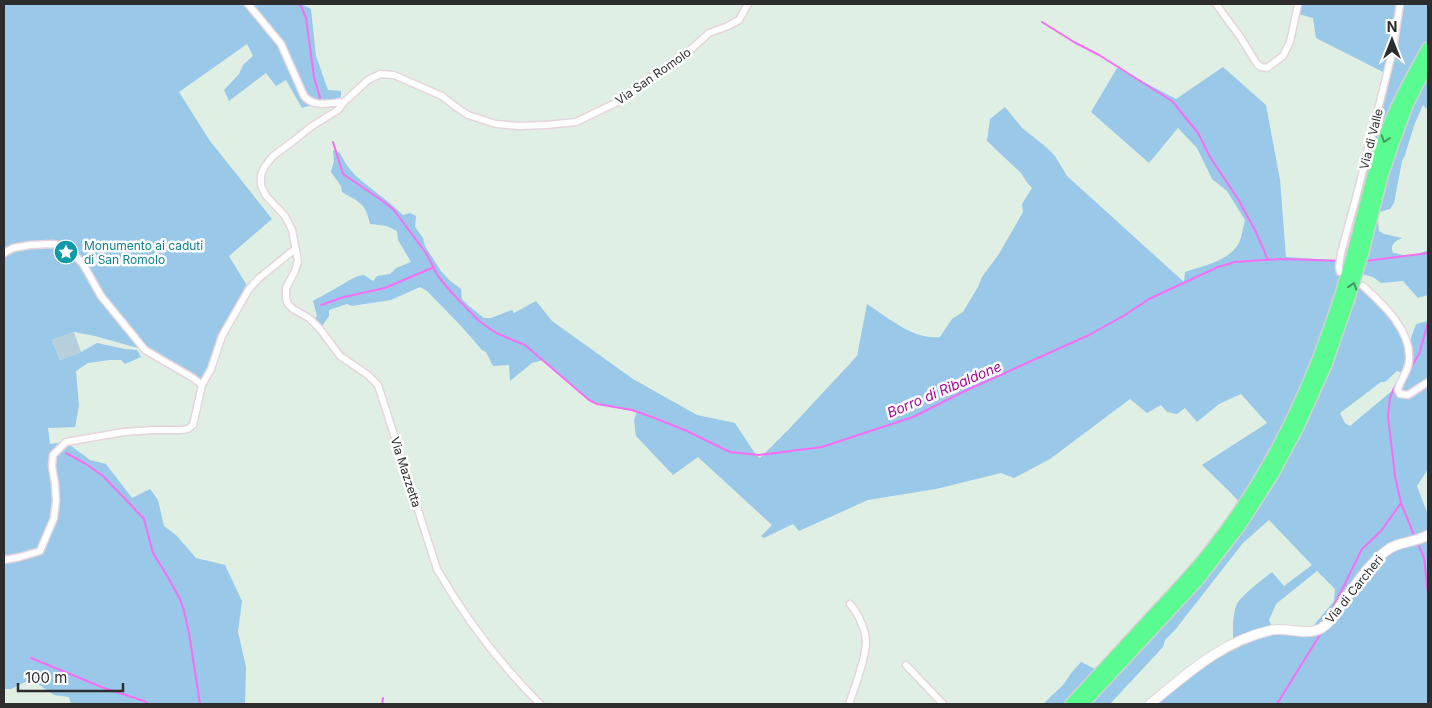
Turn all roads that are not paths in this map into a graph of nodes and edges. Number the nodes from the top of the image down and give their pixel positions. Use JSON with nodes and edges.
{"nodes":[{"id":1,"x":248,"y":4,"type":"edge"},
{"id":2,"x":748,"y":4,"type":"edge"},
{"id":3,"x":1216,"y":4,"type":"edge"},
{"id":4,"x":1298,"y":4,"type":"edge"},
{"id":5,"x":1400,"y":4,"type":"edge"},
{"id":6,"x":1428,"y":48,"type":"edge"},
{"id":7,"x":1428,"y":64,"type":"edge"},
{"id":8,"x":344,"y":102,"type":"junction"},
{"id":9,"x":296,"y":249,"type":"junction"},
{"id":10,"x":4,"y":253,"type":"edge"},
{"id":11,"x":1340,"y":272,"type":"dead end"},
{"id":12,"x":1363,"y":286,"type":"dead end"},
{"id":13,"x":1428,"y":382,"type":"edge"},
{"id":14,"x":202,"y":385,"type":"junction"},
{"id":15,"x":1428,"y":535,"type":"edge"},
{"id":16,"x":4,"y":560,"type":"edge"},
{"id":17,"x":850,"y":604,"type":"dead end"},
{"id":18,"x":906,"y":665,"type":"dead end"},
{"id":19,"x":540,"y":704,"type":"edge"},
{"id":20,"x":849,"y":704,"type":"edge"},
{"id":21,"x":943,"y":704,"type":"edge"},
{"id":22,"x":1072,"y":704,"type":"edge"},
{"id":23,"x":1083,"y":704,"type":"edge"},
{"id":24,"x":1150,"y":704,"type":"edge"}],
"edges":[{"from":1,"to":8,"type":"street"},
{"from":2,"to":8,"type":"street","name":"Via San Romolo"},
{"from":3,"to":4,"type":"street"},
{"from":5,"to":11,"type":"street","name":"Via di Valle"},
{"from":6,"to":22,"type":"highway","one_way":true},
{"from":23,"to":7,"type":"highway","one_way":true},
{"from":8,"to":9,"type":"street","name":"Via San Romolo"},
{"from":9,"to":14,"type":"street"},
{"from":9,"to":19,"type":"street","name":"Via Mazzetta"},
{"from":10,"to":14,"type":"street"},
{"from":12,"to":13,"type":"street"},
{"from":14,"to":16,"type":"street"},
{"from":15,"to":24,"type":"street","name":"Via di Carcheri"},
{"from":17,"to":20,"type":"street"},
{"from":18,"to":21,"type":"street"}]}
